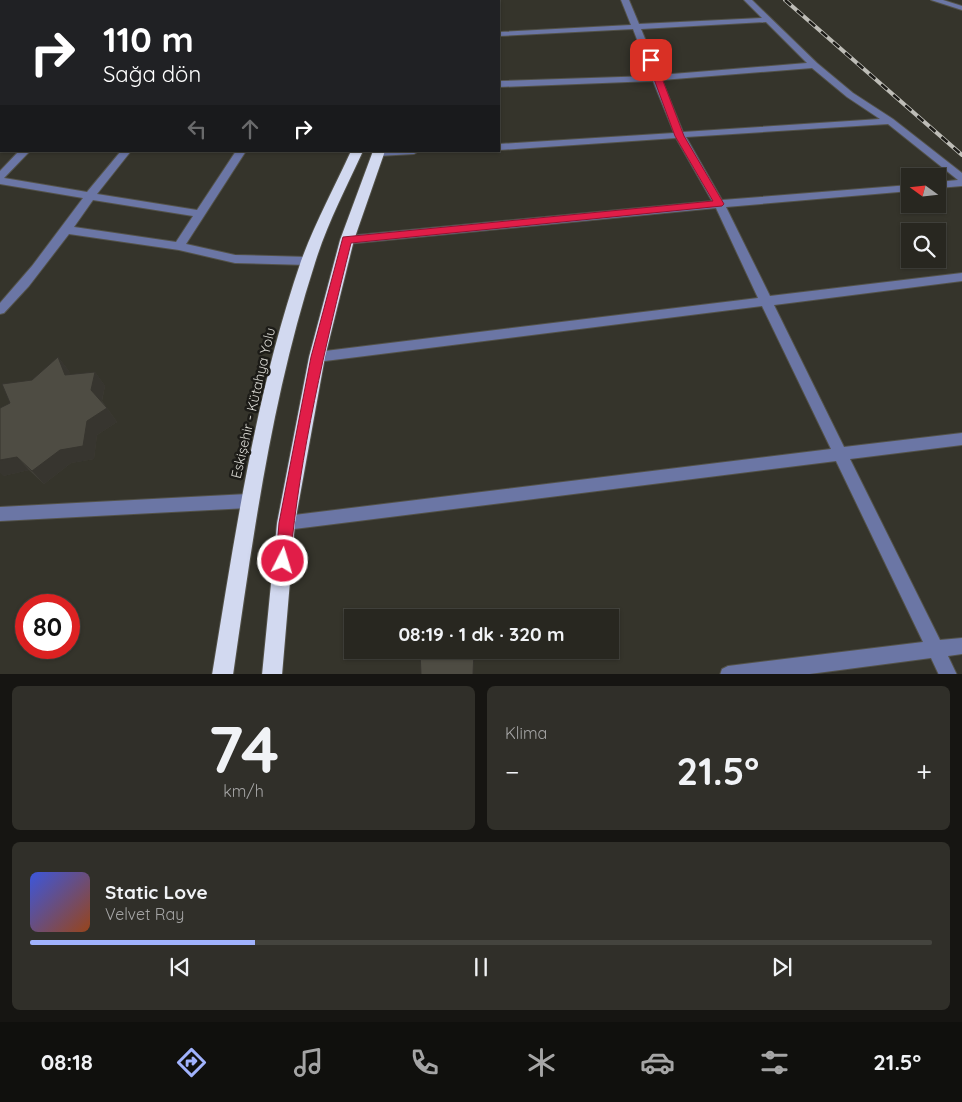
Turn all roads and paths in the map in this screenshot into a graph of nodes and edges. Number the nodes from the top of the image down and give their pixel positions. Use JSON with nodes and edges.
{"nodes":[{"id":1,"x":625,"y":0,"type":"edge"},
{"id":2,"x":748,"y":0,"type":"edge"},
{"id":3,"x":935,"y":0,"type":"edge"},
{"id":4,"x":962,"y":8,"type":"edge"},
{"id":5,"x":767,"y":20,"type":"junction"},
{"id":6,"x":637,"y":26,"type":"junction"},
{"id":7,"x":500,"y":34,"type":"edge"},
{"id":8,"x":814,"y":65,"type":"junction"},
{"id":9,"x":658,"y":78,"type":"junction"},
{"id":10,"x":500,"y":84,"type":"edge"},
{"id":11,"x":890,"y":120,"type":"junction"},
{"id":12,"x":680,"y":136,"type":"junction"},
{"id":13,"x":500,"y":147,"type":"edge"},
{"id":14,"x":24,"y":152,"type":"edge"},
{"id":15,"x":125,"y":152,"type":"edge"},
{"id":16,"x":240,"y":152,"type":"edge"},
{"id":17,"x":357,"y":152,"type":"edge"},
{"id":18,"x":378,"y":152,"type":"edge"},
{"id":19,"x":962,"y":178,"type":"edge"},
{"id":20,"x":0,"y":179,"type":"edge"},
{"id":21,"x":962,"y":183,"type":"edge"},
{"id":22,"x":946,"y":184,"type":"edge"},
{"id":23,"x":901,"y":189,"type":"edge"},
{"id":24,"x":91,"y":195,"type":"junction"},
{"id":25,"x":719,"y":204,"type":"junction"},
{"id":26,"x":199,"y":214,"type":"junction"},
{"id":27,"x":68,"y":230,"type":"junction"},
{"id":28,"x":346,"y":240,"type":"junction"},
{"id":29,"x":180,"y":246,"type":"junction"},
{"id":30,"x":308,"y":261,"type":"junction"},
{"id":31,"x":962,"y":277,"type":"edge"},
{"id":32,"x":768,"y":303,"type":"junction"},
{"id":33,"x":0,"y":310,"type":"edge"},
{"id":34,"x":317,"y":357,"type":"junction"},
{"id":35,"x":962,"y":439,"type":"edge"},
{"id":36,"x":841,"y":454,"type":"junction"},
{"id":37,"x":248,"y":501,"type":"junction"},
{"id":38,"x":0,"y":514,"type":"edge"},
{"id":39,"x":286,"y":523,"type":"junction"},
{"id":40,"x":962,"y":646,"type":"edge"},
{"id":41,"x":935,"y":649,"type":"junction"},
{"id":42,"x":222,"y":674,"type":"edge"},
{"id":43,"x":272,"y":674,"type":"edge"},
{"id":44,"x":728,"y":674,"type":"edge"},
{"id":45,"x":949,"y":674,"type":"edge"}],
"edges":[{"from":1,"to":6,"type":"street"},
{"from":2,"to":5,"type":"street"},
{"from":3,"to":4,"type":"street"},
{"from":5,"to":6,"type":"street"},
{"from":5,"to":8,"type":"street"},
{"from":6,"to":7,"type":"street"},
{"from":6,"to":9,"type":"street"},
{"from":8,"to":9,"type":"street"},
{"from":8,"to":11,"type":"street"},
{"from":9,"to":10,"type":"street"},
{"from":9,"to":12,"type":"street"},
{"from":11,"to":12,"type":"street"},
{"from":11,"to":19,"type":"street"},
{"from":12,"to":13,"type":"street"},
{"from":12,"to":25,"type":"street"},
{"from":14,"to":20,"type":"street"},
{"from":15,"to":24,"type":"street"},
{"from":16,"to":26,"type":"street"},
{"from":17,"to":30,"type":"highway","name":"Eskişehir - Kütahya Yolu"},
{"from":18,"to":28,"type":"highway"},
{"from":20,"to":24,"type":"street"},
{"from":21,"to":22,"type":"street"},
{"from":23,"to":25,"type":"street"},
{"from":24,"to":26,"type":"street"},
{"from":24,"to":27,"type":"street"},
{"from":25,"to":28,"type":"street"},
{"from":25,"to":32,"type":"street"},
{"from":26,"to":29,"type":"street"},
{"from":27,"to":29,"type":"street"},
{"from":27,"to":33,"type":"street"},
{"from":28,"to":34,"type":"highway"},
{"from":29,"to":30,"type":"street"},
{"from":30,"to":37,"type":"highway","name":"Eskişehir - Kütahya Yolu"},
{"from":31,"to":32,"type":"street"},
{"from":32,"to":34,"type":"street"},
{"from":32,"to":36,"type":"street"},
{"from":34,"to":39,"type":"highway"},
{"from":35,"to":36,"type":"street"},
{"from":36,"to":39,"type":"street"},
{"from":36,"to":41,"type":"street"},
{"from":37,"to":38,"type":"street"},
{"from":37,"to":42,"type":"highway","name":"Eskişehir - Kütahya Yolu"},
{"from":39,"to":43,"type":"highway"},
{"from":40,"to":41,"type":"street"},
{"from":41,"to":44,"type":"street"},
{"from":41,"to":45,"type":"street"}]}
